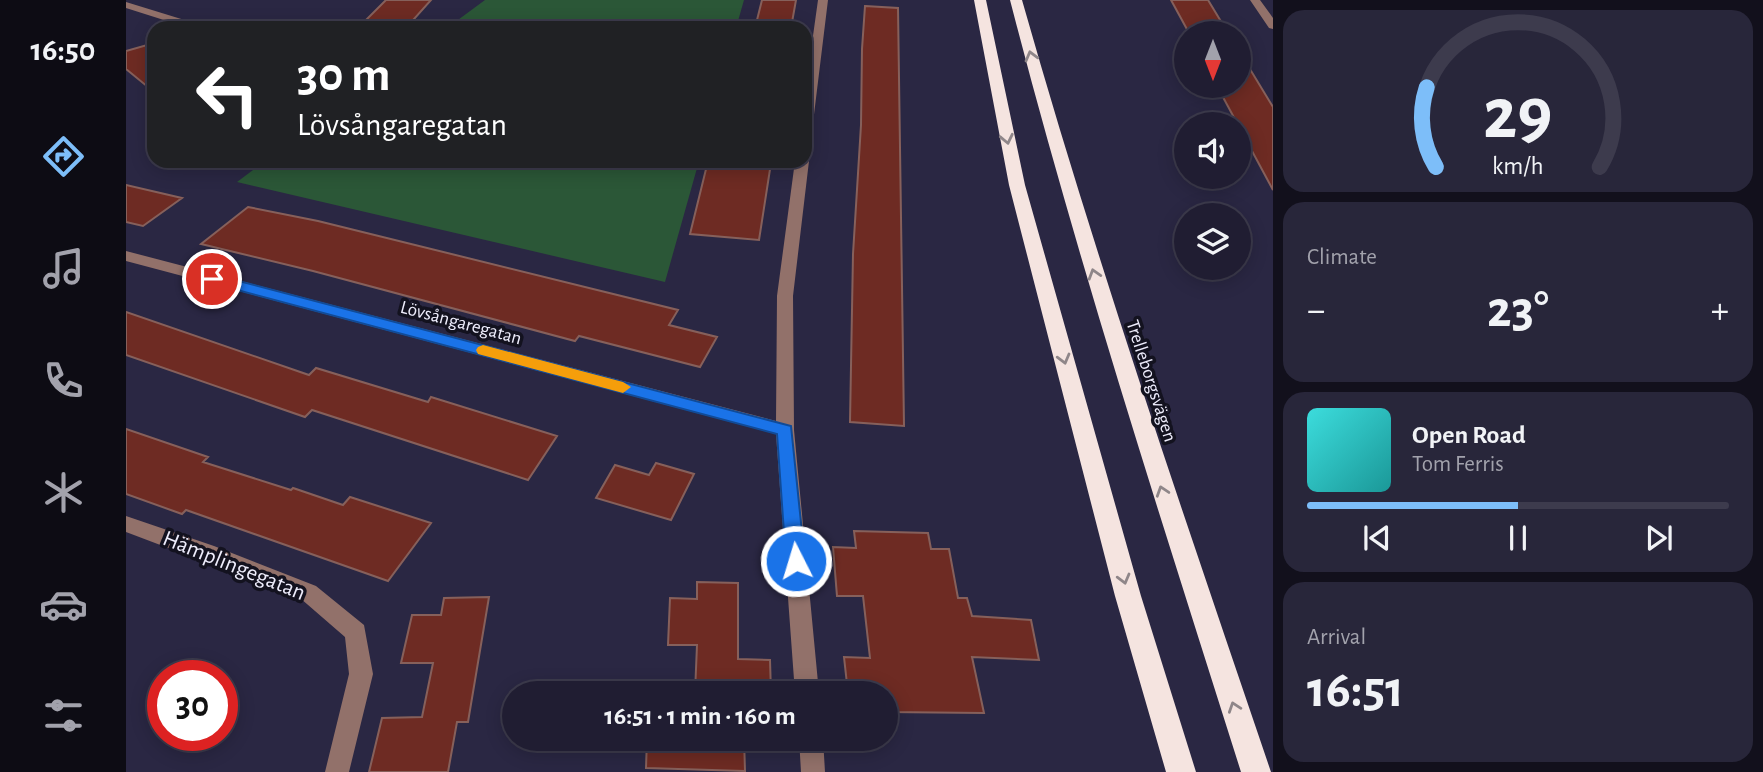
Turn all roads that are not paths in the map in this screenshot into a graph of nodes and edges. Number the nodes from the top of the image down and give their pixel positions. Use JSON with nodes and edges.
{"nodes":[{"id":1,"x":134,"y":0,"type":"edge"},
{"id":2,"x":823,"y":0,"type":"edge"},
{"id":3,"x":980,"y":0,"type":"edge"},
{"id":4,"x":1016,"y":0,"type":"edge"},
{"id":5,"x":1255,"y":0,"type":"edge"},
{"id":6,"x":126,"y":4,"type":"edge"},
{"id":7,"x":178,"y":21,"type":"edge"},
{"id":8,"x":1273,"y":26,"type":"edge"},
{"id":9,"x":812,"y":85,"type":"edge"},
{"id":10,"x":801,"y":168,"type":"edge"},
{"id":11,"x":129,"y":259,"type":"edge"},
{"id":12,"x":785,"y":430,"type":"junction"},
{"id":13,"x":126,"y":524,"type":"edge"},
{"id":14,"x":806,"y":681,"type":"edge"},
{"id":15,"x":812,"y":751,"type":"edge"},
{"id":16,"x":337,"y":772,"type":"edge"},
{"id":17,"x":813,"y":772,"type":"edge"},
{"id":18,"x":1181,"y":772,"type":"edge"},
{"id":19,"x":1256,"y":772,"type":"edge"}],
"edges":[{"from":1,"to":6,"type":"street"},
{"from":2,"to":9,"type":"street"},
{"from":3,"to":18,"type":"highway","one_way":true},
{"from":19,"to":4,"type":"highway","name":"Trelleborgsvägen","one_way":true},
{"from":5,"to":8,"type":"street"},
{"from":6,"to":7,"type":"street"},
{"from":10,"to":12,"type":"street"},
{"from":11,"to":12,"type":"street","name":"Lövsångaregatan"},
{"from":12,"to":14,"type":"street"},
{"from":13,"to":16,"type":"street","name":"Hämplingegatan"},
{"from":15,"to":17,"type":"street"}]}
